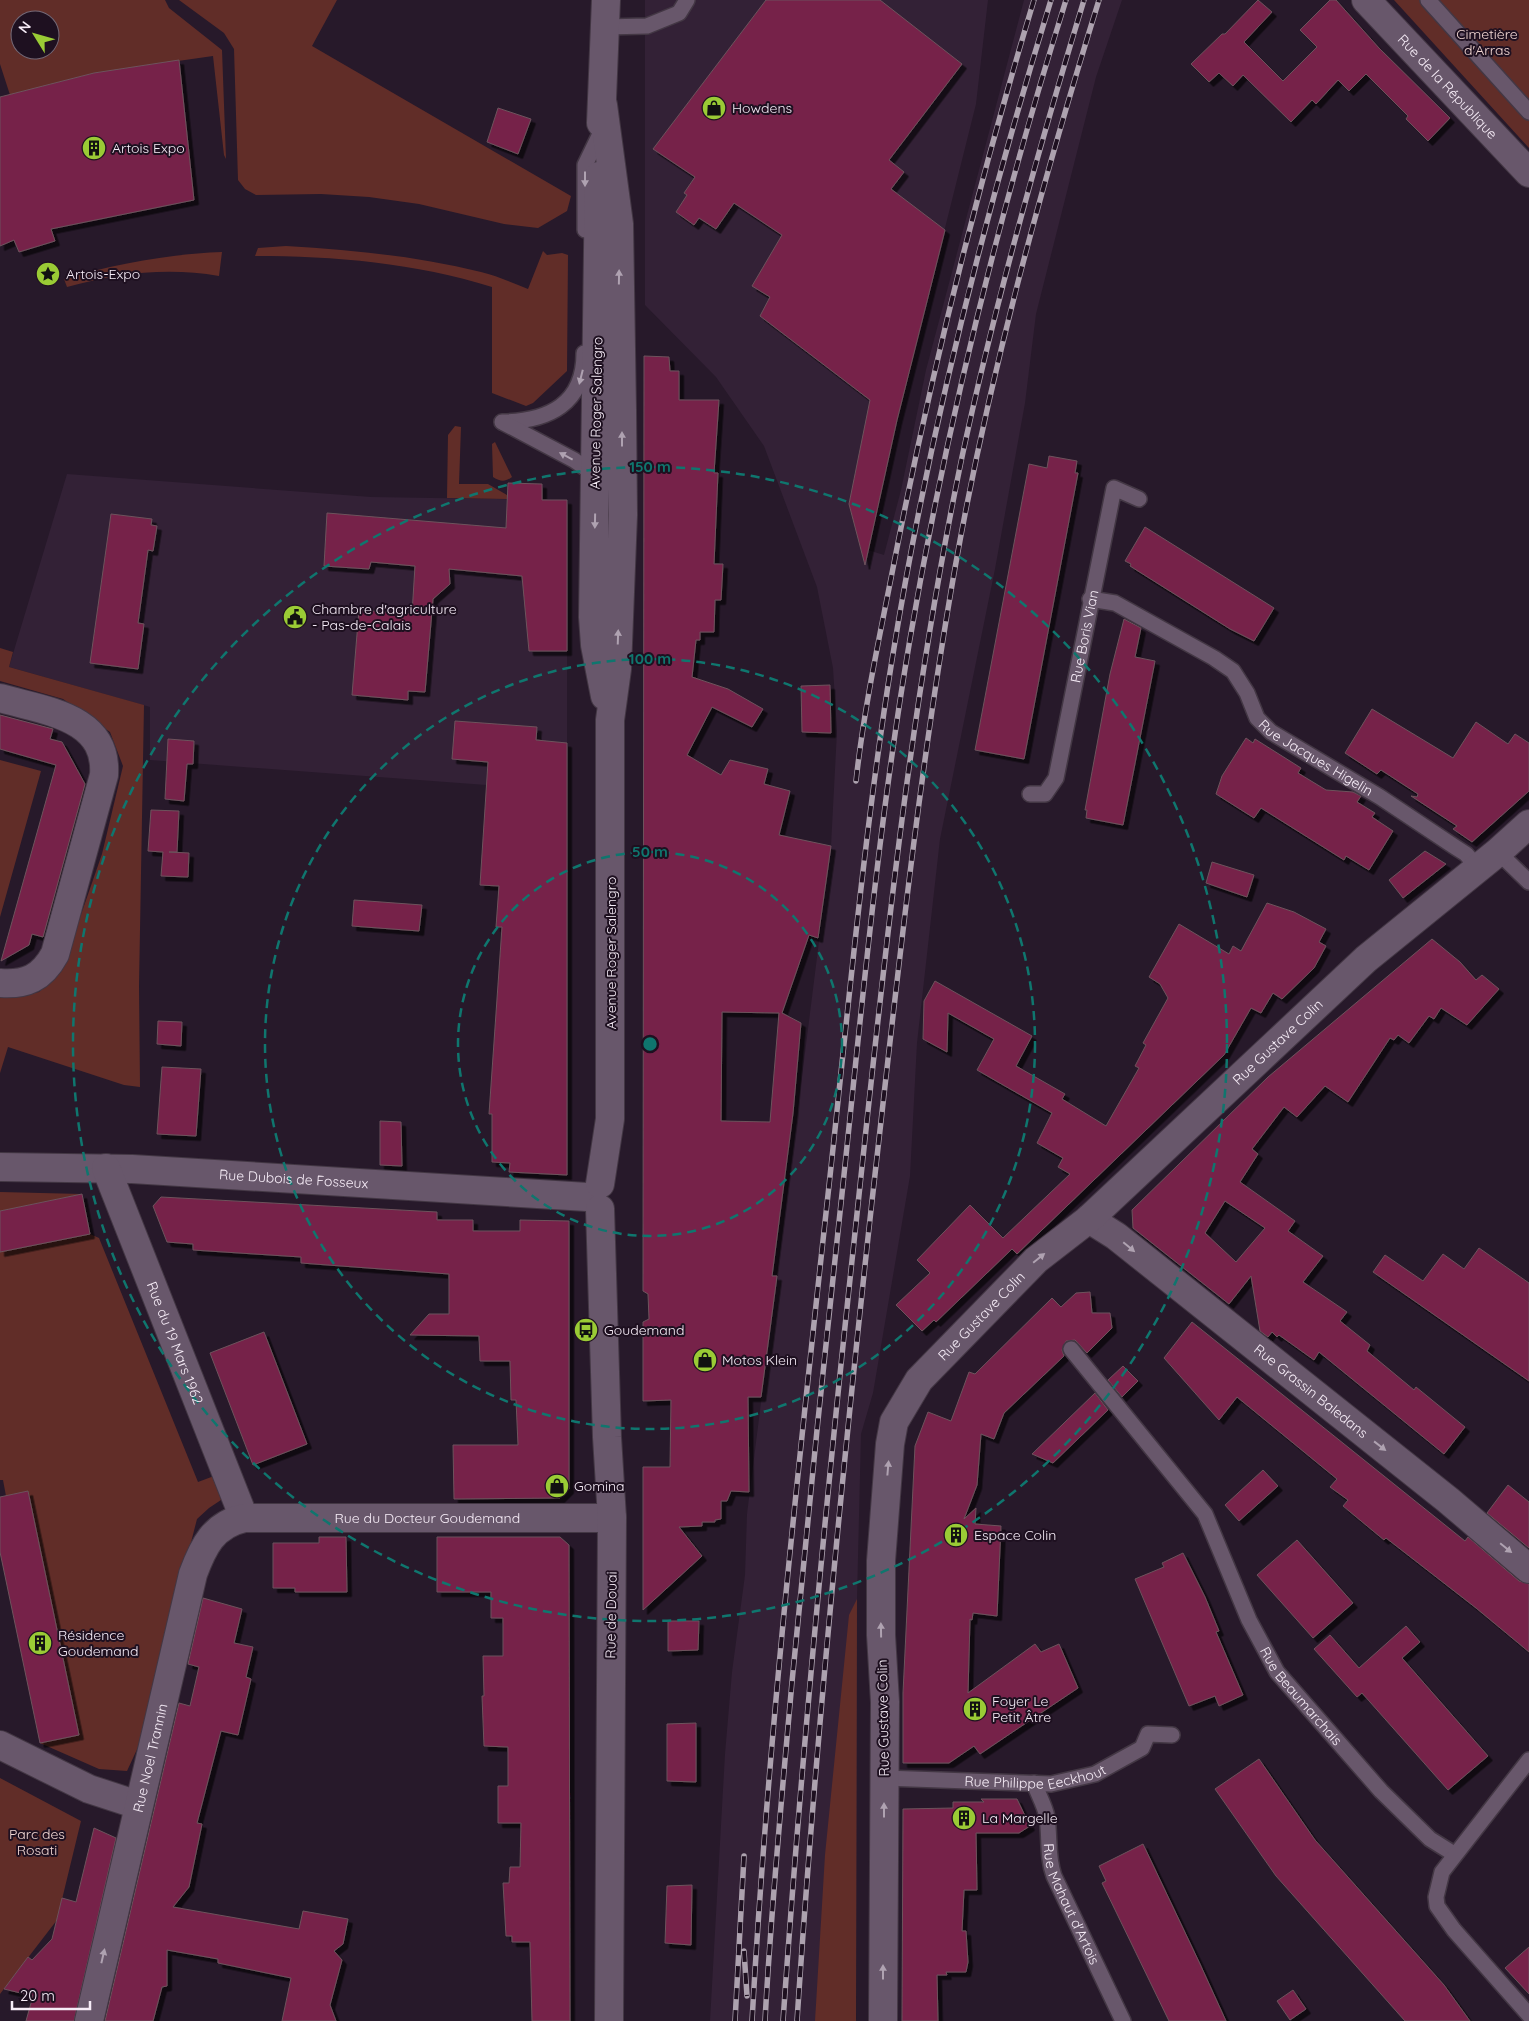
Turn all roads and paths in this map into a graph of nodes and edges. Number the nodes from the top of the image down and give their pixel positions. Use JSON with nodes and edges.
{"nodes":[{"id":1,"x":606,"y":0,"type":"edge"},
{"id":2,"x":687,"y":0,"type":"edge"},
{"id":3,"x":1366,"y":0,"type":"edge"},
{"id":4,"x":1428,"y":0,"type":"edge"},
{"id":5,"x":605,"y":28,"type":"junction"},
{"id":6,"x":604,"y":105,"type":"junction"},
{"id":7,"x":1529,"y":112,"type":"edge"},
{"id":8,"x":600,"y":134,"type":"junction"},
{"id":9,"x":1529,"y":173,"type":"edge"},
{"id":10,"x":595,"y":475,"type":"junction"},
{"id":11,"x":1139,"y":499,"type":"dead end"},
{"id":12,"x":623,"y":515,"type":"junction"},
{"id":13,"x":1090,"y":599,"type":"junction"},
{"id":14,"x":0,"y":698,"type":"edge"},
{"id":15,"x":610,"y":720,"type":"junction"},
{"id":16,"x":1030,"y":794,"type":"dead end"},
{"id":17,"x":1529,"y":824,"type":"edge"},
{"id":18,"x":1488,"y":860,"type":"junction"},
{"id":19,"x":1529,"y":882,"type":"edge"},
{"id":20,"x":0,"y":983,"type":"edge"},
{"id":21,"x":0,"y":1167,"type":"edge"},
{"id":22,"x":106,"y":1168,"type":"junction"},
{"id":23,"x":596,"y":1196,"type":"junction"},
{"id":24,"x":1089,"y":1219,"type":"junction"},
{"id":25,"x":1071,"y":1349,"type":"dead end"},
{"id":26,"x":244,"y":1518,"type":"junction"},
{"id":27,"x":612,"y":1518,"type":"junction"},
{"id":28,"x":1529,"y":1569,"type":"edge"},
{"id":29,"x":1172,"y":1735,"type":"dead end"},
{"id":30,"x":0,"y":1746,"type":"edge"},
{"id":31,"x":1529,"y":1760,"type":"edge"},
{"id":32,"x":884,"y":1778,"type":"junction"},
{"id":33,"x":1034,"y":1783,"type":"junction"},
{"id":34,"x":138,"y":1805,"type":"junction"},
{"id":35,"x":1454,"y":1854,"type":"junction"},
{"id":36,"x":1529,"y":2015,"type":"edge"},
{"id":37,"x":88,"y":2021,"type":"edge"},
{"id":38,"x":609,"y":2021,"type":"edge"},
{"id":39,"x":883,"y":2021,"type":"edge"},
{"id":40,"x":1123,"y":2021,"type":"edge"}],
"edges":[{"from":1,"to":5,"type":"street","name":"Avenue Roger Salengro"},
{"from":2,"to":5,"type":"lane"},
{"from":3,"to":9,"type":"street","name":"Rue de la République"},
{"from":4,"to":7,"type":"lane"},
{"from":5,"to":6,"type":"street","name":"Avenue Roger Salengro"},
{"from":6,"to":8,"type":"street","name":"Avenue Roger Salengro"},
{"from":12,"to":6,"type":"street","name":"Avenue Roger Salengro","one_way":true},
{"from":8,"to":10,"type":"street","name":"Avenue Roger Salengro"},
{"from":8,"to":10,"type":"lane"},
{"from":10,"to":12,"type":"lane"},
{"from":10,"to":15,"type":"street","name":"Avenue Roger Salengro","one_way":true},
{"from":11,"to":13,"type":"lane","name":"Rue Boris Vian"},
{"from":15,"to":12,"type":"street","name":"Avenue Roger Salengro","one_way":true},
{"from":13,"to":16,"type":"lane","name":"Rue Boris Vian"},
{"from":13,"to":18,"type":"lane","name":"Rue Jacques Higelin"},
{"from":14,"to":20,"type":"street"},
{"from":15,"to":23,"type":"street","name":"Avenue Roger Salengro"},
{"from":17,"to":18,"type":"street","name":"Rue Gustave Colin"},
{"from":18,"to":19,"type":"lane","name":"Rue Jacques Higelin"},
{"from":18,"to":24,"type":"street","name":"Rue Gustave Colin"},
{"from":21,"to":22,"type":"street","name":"Rue Dubois de Fosseux"},
{"from":22,"to":23,"type":"street","name":"Rue Dubois de Fosseux"},
{"from":22,"to":26,"type":"street","name":"Rue du 19 Mars 1962"},
{"from":23,"to":27,"type":"street","name":"Rue de Douai"},
{"from":24,"to":28,"type":"street","name":"Rue Grassin Baledans","one_way":true},
{"from":32,"to":24,"type":"street","name":"Rue Gustave Colin","one_way":true},
{"from":25,"to":35,"type":"lane","name":"Rue Beaumarchais"},
{"from":26,"to":27,"type":"street","name":"Rue du Docteur Goudemand"},
{"from":26,"to":34,"type":"street","name":"Rue Noel Trannin"},
{"from":27,"to":38,"type":"street","name":"Rue de Douai"},
{"from":29,"to":33,"type":"lane","name":"Rue Philippe Eeckhout"},
{"from":30,"to":34,"type":"street"},
{"from":31,"to":35,"type":"lane"},
{"from":32,"to":33,"type":"lane","name":"Rue Philippe Eeckhout"},
{"from":39,"to":32,"type":"street","name":"Rue Gustave Colin","one_way":true},
{"from":33,"to":40,"type":"lane","name":"Rue Mahaut d'Artois"},
{"from":37,"to":34,"type":"street","name":"Rue Noel Trannin","one_way":true},
{"from":35,"to":36,"type":"lane"}]}
